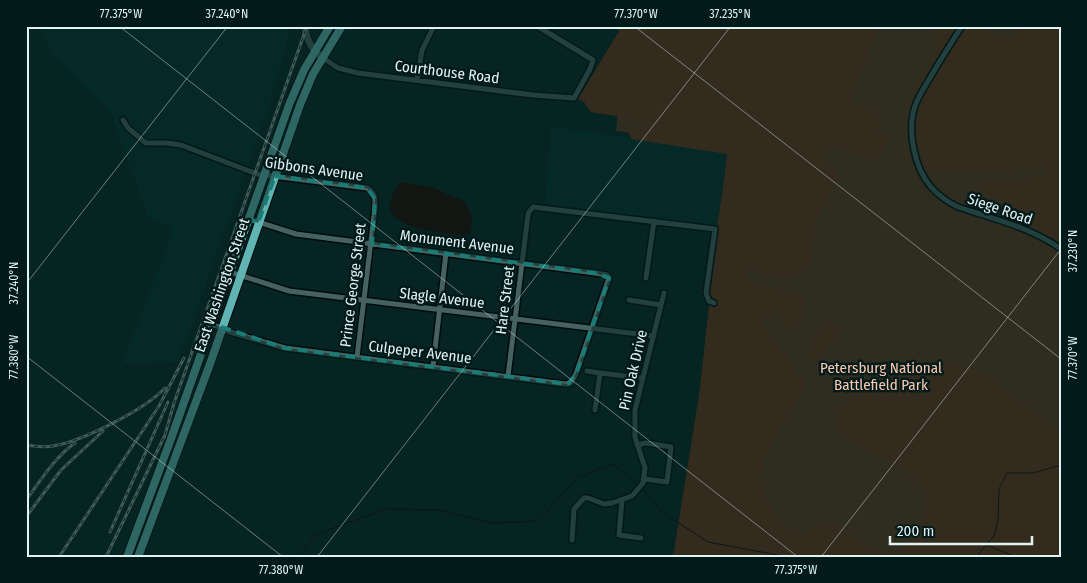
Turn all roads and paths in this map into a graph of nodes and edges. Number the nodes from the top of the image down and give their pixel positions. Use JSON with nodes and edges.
{"nodes":[{"id":1,"x":305,"y":26,"type":"edge"},
{"id":2,"x":330,"y":26,"type":"edge"},
{"id":3,"x":342,"y":26,"type":"edge"},
{"id":4,"x":434,"y":26,"type":"edge"},
{"id":5,"x":537,"y":26,"type":"edge"},
{"id":6,"x":550,"y":26,"type":"edge"},
{"id":7,"x":962,"y":26,"type":"edge"},
{"id":8,"x":546,"y":32,"type":"junction"},
{"id":9,"x":315,"y":52,"type":"junction"},
{"id":10,"x":322,"y":58,"type":"junction"},
{"id":11,"x":417,"y":80,"type":"junction"},
{"id":12,"x":123,"y":120,"type":"dead end"},
{"id":13,"x":265,"y":175,"type":"junction"},
{"id":14,"x":275,"y":176,"type":"junction"},
{"id":15,"x":374,"y":216,"type":"joint"},
{"id":16,"x":249,"y":219,"type":"junction"},
{"id":17,"x":654,"y":221,"type":"junction"},
{"id":18,"x":258,"y":223,"type":"junction"},
{"id":19,"x":372,"y":244,"type":"junction"},
{"id":20,"x":1061,"y":249,"type":"edge"},
{"id":21,"x":446,"y":253,"type":"junction"},
{"id":22,"x":522,"y":263,"type":"junction"},
{"id":23,"x":230,"y":272,"type":"junction"},
{"id":24,"x":240,"y":276,"type":"junction"},
{"id":25,"x":646,"y":278,"type":"dead end"},
{"id":26,"x":664,"y":293,"type":"dead end"},
{"id":27,"x":364,"y":300,"type":"junction"},
{"id":28,"x":629,"y":300,"type":"dead end"},
{"id":29,"x":714,"y":303,"type":"dead end"},
{"id":30,"x":661,"y":305,"type":"junction"},
{"id":31,"x":440,"y":310,"type":"junction"},
{"id":32,"x":515,"y":320,"type":"junction"},
{"id":33,"x":212,"y":324,"type":"junction"},
{"id":34,"x":222,"y":329,"type":"junction"},
{"id":35,"x":592,"y":329,"type":"junction"},
{"id":36,"x":654,"y":336,"type":"junction"},
{"id":37,"x":357,"y":357,"type":"junction"},
{"id":38,"x":432,"y":367,"type":"junction"},
{"id":39,"x":586,"y":371,"type":"dead end"},
{"id":40,"x":600,"y":373,"type":"junction"},
{"id":41,"x":508,"y":376,"type":"junction"},
{"id":42,"x":642,"y":378,"type":"junction"},
{"id":43,"x":595,"y":410,"type":"dead end"},
{"id":44,"x":638,"y":445,"type":"junction"},
{"id":45,"x":644,"y":479,"type":"junction"},
{"id":46,"x":622,"y":500,"type":"junction"},
{"id":47,"x":641,"y":538,"type":"dead end"},
{"id":48,"x":572,"y":540,"type":"dead end"},
{"id":49,"x":127,"y":557,"type":"edge"},
{"id":50,"x":138,"y":557,"type":"edge"}],
"edges":[{"from":1,"to":9,"type":"main road"},
{"from":2,"to":9,"type":"highway","name":"East Washington Street"},
{"from":3,"to":10,"type":"highway","name":"East Washington Street"},
{"from":4,"to":11,"type":"street"},
{"from":5,"to":8,"type":"street"},
{"from":6,"to":8,"type":"street"},
{"from":7,"to":20,"type":"street","name":"Siege Road"},
{"from":8,"to":11,"type":"street","name":"Courthouse Road"},
{"from":9,"to":10,"type":"main road"},
{"from":9,"to":13,"type":"highway","name":"East Washington Street"},
{"from":10,"to":11,"type":"street","name":"Courthouse Road"},
{"from":10,"to":14,"type":"highway","name":"East Washington Street"},
{"from":12,"to":13,"type":"street","name":"Gibbons Avenue"},
{"from":13,"to":14,"type":"street","name":"Gibbons Avenue"},
{"from":13,"to":16,"type":"highway","name":"East Washington Street"},
{"from":14,"to":15,"type":"street","name":"Gibbons Avenue"},
{"from":14,"to":18,"type":"highway","name":"East Washington Street"},
{"from":15,"to":19,"type":"street","name":"Prince George Street"},
{"from":16,"to":18,"type":"street","name":"Monument Avenue"},
{"from":16,"to":23,"type":"highway","name":"East Washington Street"},
{"from":17,"to":22,"type":"street","name":"Hare Street"},
{"from":17,"to":25,"type":"street"},
{"from":17,"to":29,"type":"street"},
{"from":18,"to":19,"type":"street","name":"Monument Avenue"},
{"from":18,"to":24,"type":"highway","name":"East Washington Street"},
{"from":19,"to":21,"type":"street","name":"Monument Avenue"},
{"from":19,"to":27,"type":"street","name":"Prince George Street"},
{"from":21,"to":22,"type":"street","name":"Monument Avenue"},
{"from":21,"to":31,"type":"street"},
{"from":22,"to":32,"type":"street","name":"Hare Street"},
{"from":22,"to":35,"type":"street","name":"Monument Avenue"},
{"from":23,"to":24,"type":"street","name":"Slagle Avenue"},
{"from":23,"to":33,"type":"highway","name":"East Washington Street"},
{"from":24,"to":27,"type":"street","name":"Slagle Avenue"},
{"from":24,"to":34,"type":"highway","name":"East Washington Street"},
{"from":26,"to":30,"type":"street","name":"Pin Oak Drive"},
{"from":27,"to":31,"type":"street","name":"Slagle Avenue"},
{"from":27,"to":37,"type":"street","name":"Prince George Street"},
{"from":28,"to":30,"type":"street"},
{"from":30,"to":36,"type":"street","name":"Pin Oak Drive"},
{"from":31,"to":32,"type":"street","name":"Slagle Avenue"},
{"from":31,"to":38,"type":"street"},
{"from":32,"to":35,"type":"street","name":"Slagle Avenue"},
{"from":32,"to":41,"type":"street","name":"Hare Street"},
{"from":33,"to":34,"type":"street","name":"Culpeper Avenue"},
{"from":33,"to":49,"type":"highway","name":"East Washington Street"},
{"from":34,"to":37,"type":"street","name":"Culpeper Avenue"},
{"from":34,"to":50,"type":"highway","name":"East Washington Street"},
{"from":35,"to":36,"type":"street","name":"Slagle Avenue"},
{"from":35,"to":41,"type":"street","name":"Culpeper Avenue"},
{"from":36,"to":42,"type":"street","name":"Pin Oak Drive"},
{"from":37,"to":38,"type":"street","name":"Culpeper Avenue"},
{"from":38,"to":41,"type":"street","name":"Culpeper Avenue"},
{"from":39,"to":40,"type":"street"},
{"from":40,"to":42,"type":"street"},
{"from":40,"to":43,"type":"street"},
{"from":42,"to":44,"type":"street","name":"Pin Oak Drive"},
{"from":44,"to":45,"type":"street","name":"Pin Oak Drive"},
{"from":44,"to":45,"type":"street"},
{"from":45,"to":46,"type":"street"},
{"from":46,"to":47,"type":"street"},
{"from":46,"to":48,"type":"street"}]}
